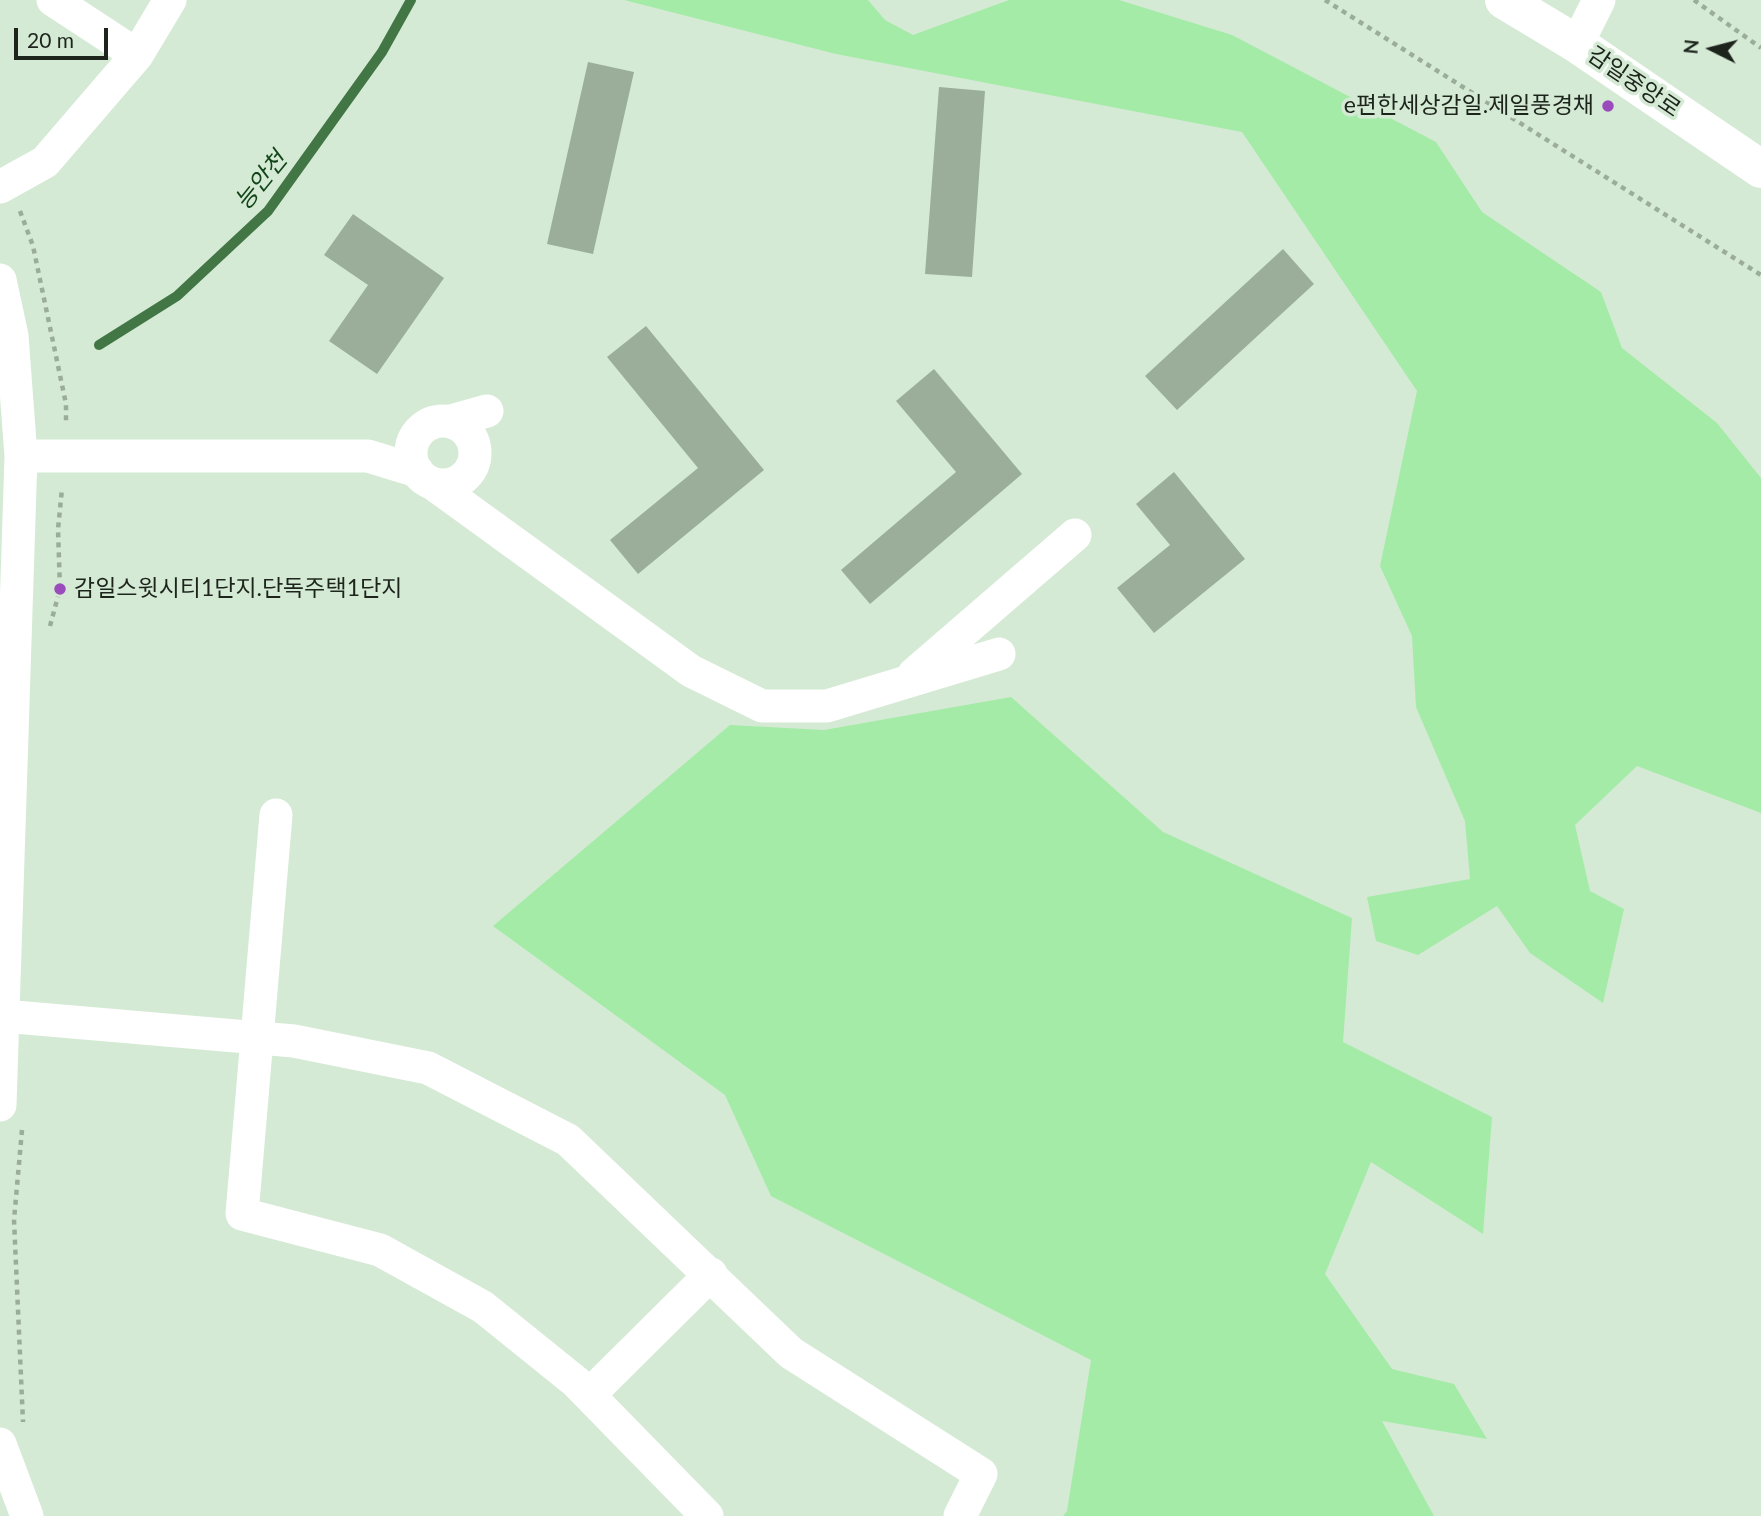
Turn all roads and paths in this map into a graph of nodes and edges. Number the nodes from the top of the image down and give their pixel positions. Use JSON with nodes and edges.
{"nodes":[{"id":1,"x":53,"y":0,"type":"edge"},
{"id":2,"x":170,"y":0,"type":"edge"},
{"id":3,"x":1325,"y":0,"type":"edge"},
{"id":4,"x":1504,"y":0,"type":"edge"},
{"id":5,"x":1599,"y":0,"type":"edge"},
{"id":6,"x":1694,"y":0,"type":"edge"},
{"id":7,"x":1577,"y":44,"type":"junction"},
{"id":8,"x":1761,"y":48,"type":"edge"},
{"id":9,"x":138,"y":55,"type":"junction"},
{"id":10,"x":1761,"y":169,"type":"edge"},
{"id":11,"x":0,"y":187,"type":"edge"},
{"id":12,"x":1761,"y":275,"type":"edge"},
{"id":13,"x":0,"y":280,"type":"edge"},
{"id":14,"x":453,"y":442,"type":"junction"},
{"id":15,"x":21,"y":456,"type":"junction"},
{"id":16,"x":368,"y":456,"type":"junction"},
{"id":17,"x":424,"y":477,"type":"junction"},
{"id":18,"x":472,"y":512,"type":"junction"},
{"id":19,"x":1075,"y":535,"type":"dead end"},
{"id":20,"x":999,"y":654,"type":"dead end"},
{"id":21,"x":904,"y":682,"type":"junction"},
{"id":22,"x":276,"y":816,"type":"dead end"},
{"id":23,"x":3,"y":1016,"type":"junction"},
{"id":24,"x":258,"y":1037,"type":"junction"},
{"id":25,"x":0,"y":1105,"type":"edge"},
{"id":26,"x":711,"y":1274,"type":"junction"},
{"id":27,"x":589,"y":1395,"type":"junction"},
{"id":28,"x":0,"y":1444,"type":"edge"},
{"id":29,"x":27,"y":1516,"type":"edge"},
{"id":30,"x":707,"y":1516,"type":"edge"},
{"id":31,"x":960,"y":1516,"type":"edge"}],
"edges":[{"from":1,"to":9,"type":"street"},
{"from":2,"to":9,"type":"street"},
{"from":3,"to":12,"type":"path"},
{"from":4,"to":7,"type":"main road","name":"감일중앙로"},
{"from":5,"to":7,"type":"street"},
{"from":6,"to":8,"type":"path"},
{"from":7,"to":10,"type":"main road","name":"감일중앙로"},
{"from":9,"to":11,"type":"street"},
{"from":13,"to":15,"type":"street"},
{"from":14,"to":16,"type":"street"},
{"from":14,"to":17,"type":"street"},
{"from":14,"to":17,"type":"street"},
{"from":14,"to":18,"type":"street"},
{"from":15,"to":16,"type":"street"},
{"from":15,"to":23,"type":"street"},
{"from":16,"to":17,"type":"street"},
{"from":17,"to":18,"type":"street"},
{"from":18,"to":21,"type":"street"},
{"from":19,"to":21,"type":"street"},
{"from":20,"to":21,"type":"street"},
{"from":22,"to":24,"type":"street"},
{"from":23,"to":24,"type":"street"},
{"from":23,"to":25,"type":"street"},
{"from":24,"to":26,"type":"street"},
{"from":24,"to":27,"type":"street"},
{"from":26,"to":27,"type":"street"},
{"from":26,"to":31,"type":"street"},
{"from":27,"to":30,"type":"street"},
{"from":28,"to":29,"type":"street"}]}
